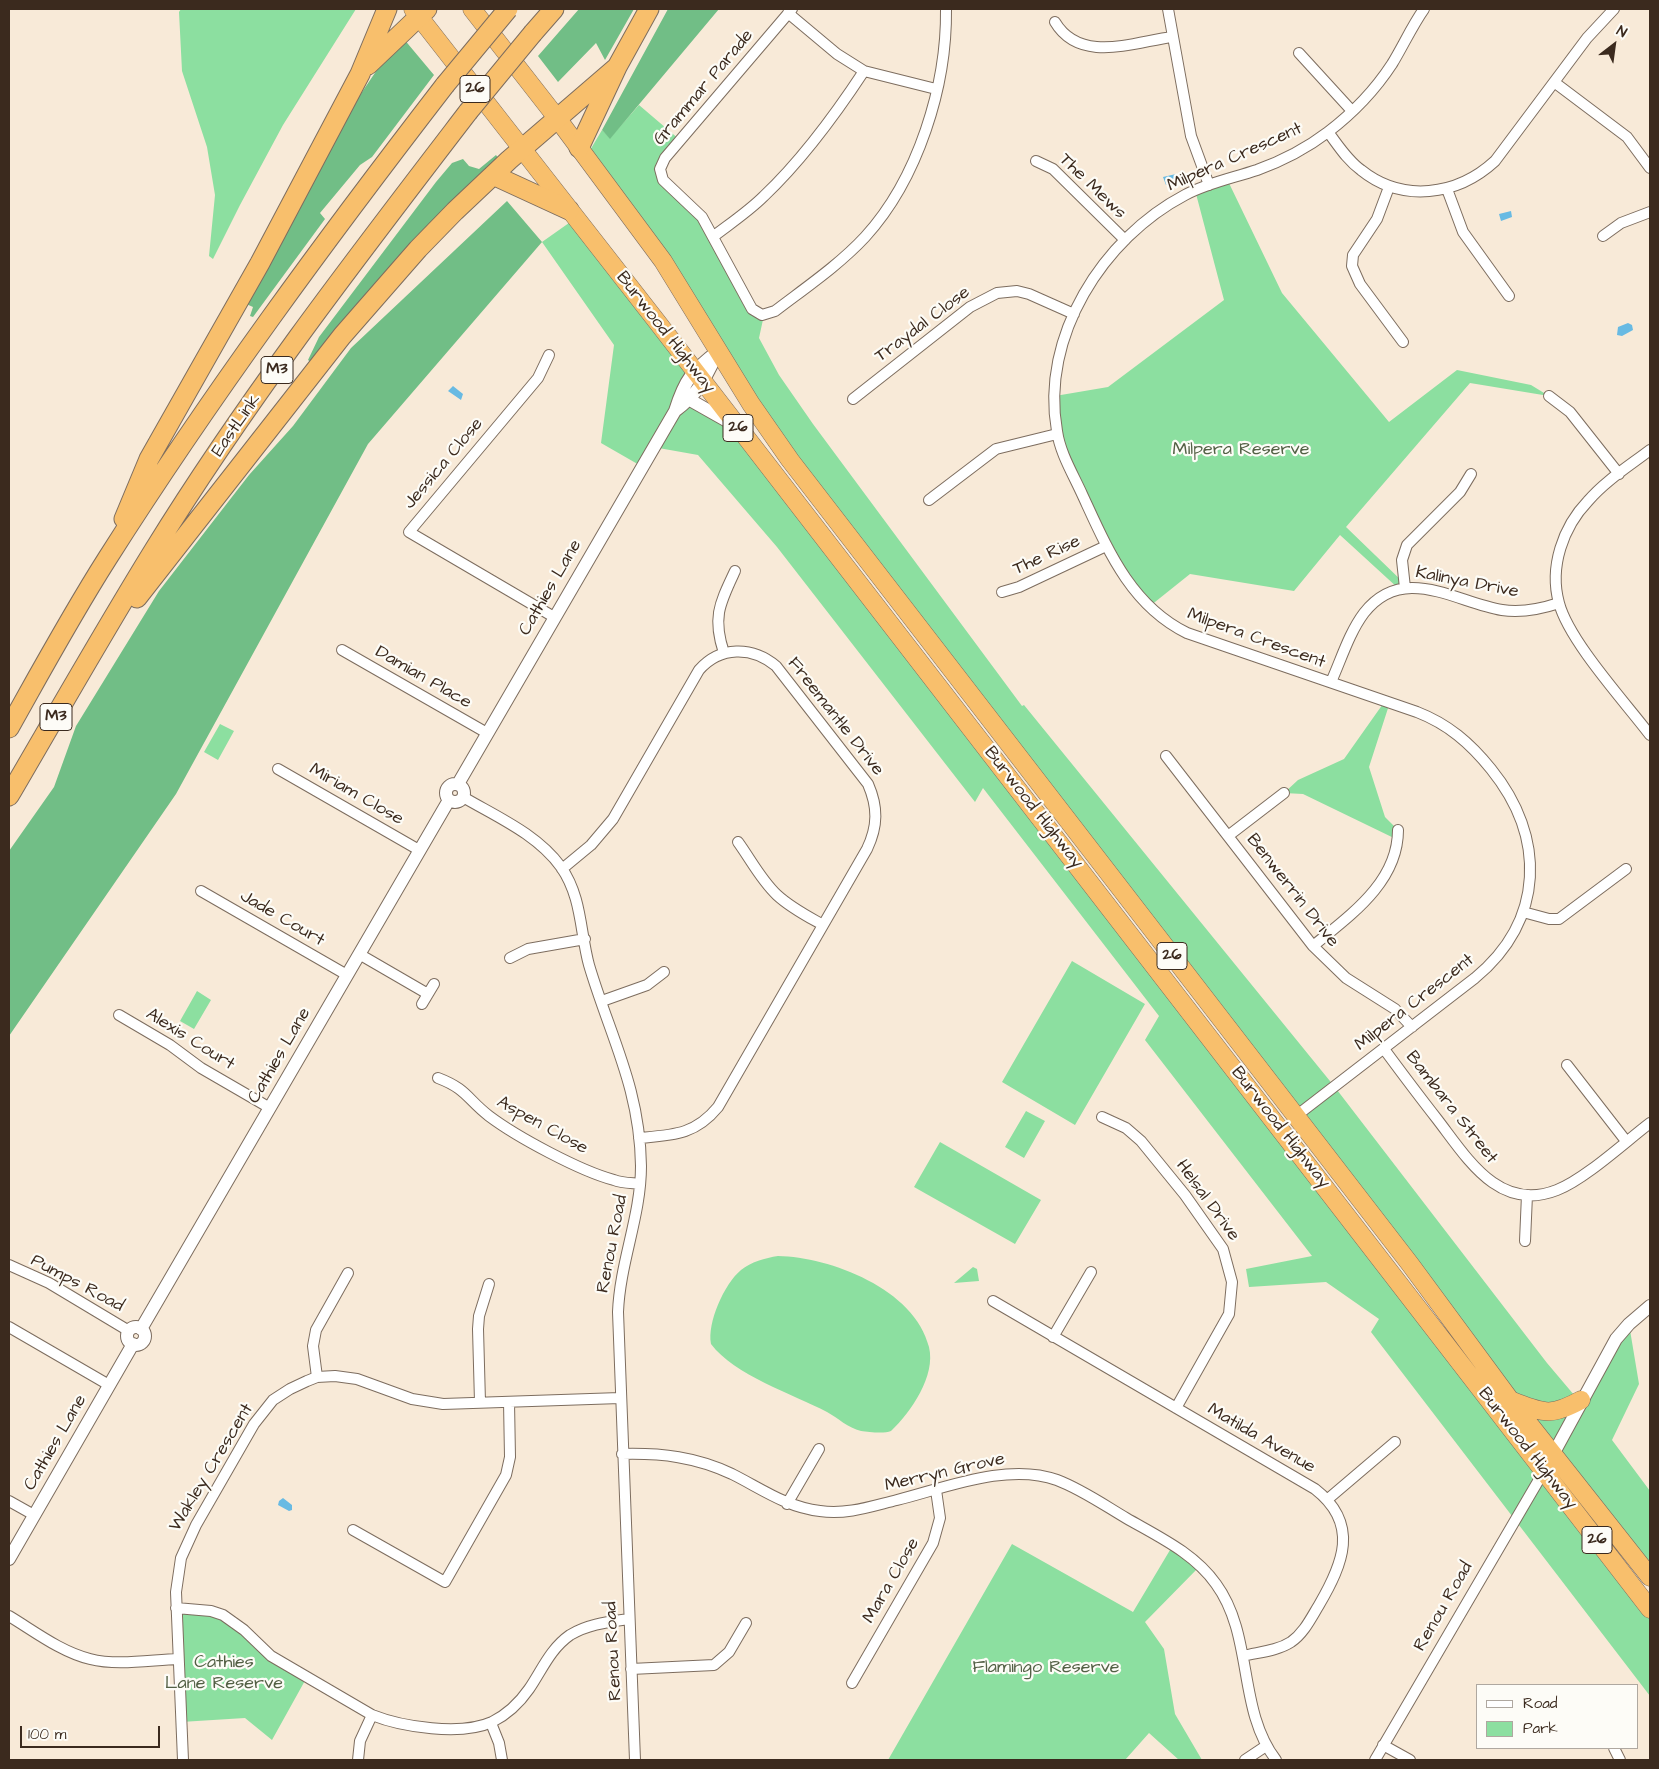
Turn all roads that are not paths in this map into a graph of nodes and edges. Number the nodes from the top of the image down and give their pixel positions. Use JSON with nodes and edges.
{"nodes":[{"id":1,"x":387,"y":9,"type":"edge"},
{"id":2,"x":472,"y":9,"type":"edge"},
{"id":3,"x":508,"y":9,"type":"edge"},
{"id":4,"x":554,"y":9,"type":"edge"},
{"id":5,"x":649,"y":9,"type":"edge"},
{"id":6,"x":946,"y":9,"type":"edge"},
{"id":7,"x":1168,"y":9,"type":"edge"},
{"id":8,"x":1424,"y":9,"type":"edge"},
{"id":9,"x":1614,"y":9,"type":"edge"},
{"id":10,"x":419,"y":11,"type":"edge"},
{"id":11,"x":790,"y":11,"type":"edge"},
{"id":12,"x":1055,"y":22,"type":"dead end"},
{"id":13,"x":1172,"y":37,"type":"junction"},
{"id":14,"x":1299,"y":53,"type":"dead end"},
{"id":15,"x":617,"y":66,"type":"junction"},
{"id":16,"x":864,"y":71,"type":"junction"},
{"id":17,"x":360,"y":74,"type":"junction"},
{"id":18,"x":1554,"y":82,"type":"junction"},
{"id":19,"x":936,"y":89,"type":"junction"},
{"id":20,"x":1352,"y":111,"type":"junction"},
{"id":21,"x":556,"y":118,"type":"junction"},
{"id":22,"x":1328,"y":132,"type":"junction"},
{"id":23,"x":579,"y":148,"type":"junction"},
{"id":24,"x":522,"y":149,"type":"junction"},
{"id":25,"x":1036,"y":161,"type":"dead end"},
{"id":26,"x":1650,"y":168,"type":"edge"},
{"id":27,"x":494,"y":175,"type":"junction"},
{"id":28,"x":1209,"y":185,"type":"junction"},
{"id":29,"x":1389,"y":187,"type":"junction"},
{"id":30,"x":1447,"y":189,"type":"junction"},
{"id":31,"x":569,"y":210,"type":"junction"},
{"id":32,"x":1650,"y":212,"type":"edge"},
{"id":33,"x":714,"y":236,"type":"junction"},
{"id":34,"x":1603,"y":236,"type":"dead end"},
{"id":35,"x":1125,"y":240,"type":"junction"},
{"id":36,"x":1509,"y":296,"type":"dead end"},
{"id":37,"x":1074,"y":314,"type":"junction"},
{"id":38,"x":1403,"y":342,"type":"dead end"},
{"id":39,"x":718,"y":351,"type":"junction"},
{"id":40,"x":550,"y":355,"type":"dead end"},
{"id":41,"x":699,"y":376,"type":"junction"},
{"id":42,"x":1549,"y":396,"type":"dead end"},
{"id":43,"x":853,"y":399,"type":"dead end"},
{"id":44,"x":690,"y":400,"type":"junction"},
{"id":45,"x":675,"y":411,"type":"junction"},
{"id":46,"x":738,"y":427,"type":"junction"},
{"id":47,"x":1057,"y":434,"type":"junction"},
{"id":48,"x":1650,"y":450,"type":"edge"},
{"id":49,"x":790,"y":460,"type":"junction"},
{"id":50,"x":1471,"y":474,"type":"dead end"},
{"id":51,"x":1619,"y":474,"type":"junction"},
{"id":52,"x":775,"y":475,"type":"junction"},
{"id":53,"x":929,"y":500,"type":"dead end"},
{"id":54,"x":1106,"y":546,"type":"junction"},
{"id":55,"x":107,"y":559,"type":"junction"},
{"id":56,"x":735,"y":571,"type":"dead end"},
{"id":57,"x":1406,"y":588,"type":"junction"},
{"id":58,"x":1002,"y":592,"type":"dead end"},
{"id":59,"x":1559,"y":603,"type":"junction"},
{"id":60,"x":554,"y":617,"type":"junction"},
{"id":61,"x":102,"y":639,"type":"junction"},
{"id":62,"x":342,"y":650,"type":"dead end"},
{"id":63,"x":724,"y":653,"type":"junction"},
{"id":64,"x":1331,"y":682,"type":"junction"},
{"id":65,"x":9,"y":728,"type":"edge"},
{"id":66,"x":487,"y":733,"type":"junction"},
{"id":67,"x":1650,"y":735,"type":"edge"},
{"id":68,"x":1166,"y":756,"type":"dead end"},
{"id":69,"x":278,"y":769,"type":"dead end"},
{"id":70,"x":458,"y":784,"type":"junction"},
{"id":71,"x":1284,"y":793,"type":"dead end"},
{"id":72,"x":9,"y":796,"type":"edge"},
{"id":73,"x":463,"y":797,"type":"junction"},
{"id":74,"x":449,"y":800,"type":"junction"},
{"id":75,"x":1398,"y":830,"type":"dead end"},
{"id":76,"x":1228,"y":836,"type":"junction"},
{"id":77,"x":738,"y":842,"type":"dead end"},
{"id":78,"x":419,"y":850,"type":"junction"},
{"id":79,"x":562,"y":869,"type":"junction"},
{"id":80,"x":1626,"y":869,"type":"dead end"},
{"id":81,"x":200,"y":891,"type":"dead end"},
{"id":82,"x":1523,"y":912,"type":"junction"},
{"id":83,"x":823,"y":925,"type":"junction"},
{"id":84,"x":585,"y":939,"type":"junction"},
{"id":85,"x":1312,"y":946,"type":"junction"},
{"id":86,"x":359,"y":954,"type":"junction"},
{"id":87,"x":510,"y":958,"type":"dead end"},
{"id":88,"x":664,"y":972,"type":"dead end"},
{"id":89,"x":347,"y":975,"type":"junction"},
{"id":90,"x":434,"y":984,"type":"dead end"},
{"id":91,"x":428,"y":994,"type":"junction"},
{"id":92,"x":602,"y":1001,"type":"junction"},
{"id":93,"x":422,"y":1004,"type":"dead end"},
{"id":94,"x":119,"y":1015,"type":"dead end"},
{"id":95,"x":1412,"y":1027,"type":"junction"},
{"id":96,"x":1384,"y":1049,"type":"junction"},
{"id":97,"x":1567,"y":1065,"type":"dead end"},
{"id":98,"x":438,"y":1078,"type":"dead end"},
{"id":99,"x":270,"y":1108,"type":"junction"},
{"id":100,"x":1296,"y":1116,"type":"junction"},
{"id":101,"x":1102,"y":1117,"type":"dead end"},
{"id":102,"x":1650,"y":1123,"type":"edge"},
{"id":103,"x":639,"y":1138,"type":"junction"},
{"id":104,"x":1626,"y":1141,"type":"junction"},
{"id":105,"x":640,"y":1184,"type":"junction"},
{"id":106,"x":1527,"y":1195,"type":"junction"},
{"id":107,"x":1525,"y":1242,"type":"dead end"},
{"id":108,"x":9,"y":1265,"type":"edge"},
{"id":109,"x":1092,"y":1272,"type":"dead end"},
{"id":110,"x":348,"y":1273,"type":"dead end"},
{"id":111,"x":489,"y":1284,"type":"dead end"},
{"id":112,"x":993,"y":1301,"type":"dead end"},
{"id":113,"x":1650,"y":1306,"type":"edge"},
{"id":114,"x":9,"y":1327,"type":"edge"},
{"id":115,"x":135,"y":1330,"type":"junction"},
{"id":116,"x":1054,"y":1337,"type":"junction"},
{"id":117,"x":317,"y":1377,"type":"junction"},
{"id":118,"x":109,"y":1385,"type":"junction"},
{"id":119,"x":620,"y":1398,"type":"junction"},
{"id":120,"x":1581,"y":1400,"type":"junction"},
{"id":121,"x":1511,"y":1401,"type":"junction"},
{"id":122,"x":480,"y":1402,"type":"junction"},
{"id":123,"x":508,"y":1402,"type":"junction"},
{"id":124,"x":1176,"y":1408,"type":"junction"},
{"id":125,"x":1395,"y":1442,"type":"dead end"},
{"id":126,"x":819,"y":1449,"type":"dead end"},
{"id":127,"x":1553,"y":1453,"type":"junction"},
{"id":128,"x":622,"y":1454,"type":"junction"},
{"id":129,"x":1544,"y":1471,"type":"junction"},
{"id":130,"x":936,"y":1490,"type":"junction"},
{"id":131,"x":1328,"y":1499,"type":"junction"},
{"id":132,"x":9,"y":1501,"type":"edge"},
{"id":133,"x":788,"y":1504,"type":"junction"},
{"id":134,"x":34,"y":1515,"type":"junction"},
{"id":135,"x":353,"y":1530,"type":"dead end"},
{"id":136,"x":9,"y":1559,"type":"edge"},
{"id":137,"x":1650,"y":1577,"type":"edge"},
{"id":138,"x":176,"y":1608,"type":"junction"},
{"id":139,"x":1650,"y":1609,"type":"edge"},
{"id":140,"x":9,"y":1616,"type":"edge"},
{"id":141,"x":629,"y":1619,"type":"junction"},
{"id":142,"x":746,"y":1623,"type":"dead end"},
{"id":143,"x":1243,"y":1656,"type":"junction"},
{"id":144,"x":178,"y":1659,"type":"junction"},
{"id":145,"x":631,"y":1669,"type":"junction"},
{"id":146,"x":852,"y":1683,"type":"dead end"},
{"id":147,"x":372,"y":1715,"type":"junction"},
{"id":148,"x":491,"y":1723,"type":"junction"},
{"id":149,"x":1383,"y":1745,"type":"junction"},
{"id":150,"x":1266,"y":1746,"type":"junction"},
{"id":151,"x":183,"y":1760,"type":"edge"},
{"id":152,"x":358,"y":1760,"type":"edge"},
{"id":153,"x":502,"y":1760,"type":"edge"},
{"id":154,"x":635,"y":1760,"type":"edge"},
{"id":155,"x":1245,"y":1760,"type":"edge"},
{"id":156,"x":1276,"y":1760,"type":"edge"},
{"id":157,"x":1374,"y":1760,"type":"edge"},
{"id":158,"x":1410,"y":1760,"type":"edge"}],
"edges":[{"from":1,"to":17,"type":"highway"},
{"from":2,"to":21,"type":"highway","name":"Burwood Highway","number":"26"},
{"from":3,"to":55,"type":"highway","name":"EastLink","number":"M3","bridge":true},
{"from":4,"to":61,"type":"highway","name":"EastLink","number":"M3","bridge":true},
{"from":5,"to":15,"type":"highway"},
{"from":6,"to":19,"type":"street"},
{"from":7,"to":13,"type":"street"},
{"from":8,"to":20,"type":"street","name":"Milpera Crescent"},
{"from":9,"to":18,"type":"street"},
{"from":10,"to":17,"type":"highway"},
{"from":10,"to":24,"type":"highway","name":"Burwood Highway","number":"26"},
{"from":11,"to":16,"type":"street"},
{"from":11,"to":33,"type":"street","name":"Grammar Parade"},
{"from":12,"to":13,"type":"street"},
{"from":13,"to":28,"type":"street"},
{"from":14,"to":20,"type":"street"},
{"from":15,"to":21,"type":"highway"},
{"from":15,"to":23,"type":"highway"},
{"from":16,"to":19,"type":"street"},
{"from":16,"to":33,"type":"street"},
{"from":17,"to":55,"type":"highway"},
{"from":18,"to":26,"type":"street"},
{"from":18,"to":30,"type":"street"},
{"from":19,"to":33,"type":"street"},
{"from":20,"to":22,"type":"street","name":"Milpera Crescent"},
{"from":21,"to":23,"type":"highway","name":"Burwood Highway","number":"26"},
{"from":21,"to":24,"type":"highway"},
{"from":22,"to":28,"type":"street","name":"Milpera Crescent"},
{"from":22,"to":29,"type":"street"},
{"from":23,"to":39,"type":"highway","name":"Burwood Highway","number":"26"},
{"from":24,"to":27,"type":"highway"},
{"from":24,"to":31,"type":"highway","name":"Burwood Highway","number":"26"},
{"from":25,"to":35,"type":"street","name":"The Mews"},
{"from":27,"to":31,"type":"highway"},
{"from":27,"to":61,"type":"highway"},
{"from":28,"to":35,"type":"street","name":"Milpera Crescent"},
{"from":29,"to":30,"type":"street"},
{"from":29,"to":38,"type":"street"},
{"from":30,"to":36,"type":"street"},
{"from":31,"to":41,"type":"highway","name":"Burwood Highway","number":"26"},
{"from":32,"to":34,"type":"street"},
{"from":35,"to":37,"type":"street","name":"Milpera Crescent"},
{"from":37,"to":43,"type":"street","name":"Traydal Close"},
{"from":37,"to":47,"type":"street","name":"Milpera Crescent"},
{"from":39,"to":41,"type":"street","name":"Cathies Lane"},
{"from":39,"to":49,"type":"highway","name":"Burwood Highway","number":"26"},
{"from":40,"to":60,"type":"street","name":"Jessica Close"},
{"from":41,"to":44,"type":"street","name":"Cathies Lane"},
{"from":41,"to":45,"type":"street","name":"Cathies Lane"},
{"from":41,"to":46,"type":"highway","name":"Burwood Highway","number":"26"},
{"from":42,"to":51,"type":"street"},
{"from":44,"to":45,"type":"street","name":"Cathies Lane"},
{"from":44,"to":46,"type":"street"},
{"from":45,"to":60,"type":"street","name":"Cathies Lane"},
{"from":46,"to":52,"type":"highway","name":"Burwood Highway","number":"26"},
{"from":47,"to":53,"type":"street"},
{"from":47,"to":54,"type":"street","name":"Milpera Crescent"},
{"from":48,"to":51,"type":"street"},
{"from":49,"to":52,"type":"highway"},
{"from":49,"to":100,"type":"highway","name":"Burwood Highway","number":"26"},
{"from":50,"to":57,"type":"street"},
{"from":51,"to":59,"type":"street"},
{"from":52,"to":129,"type":"highway","name":"Burwood Highway","number":"26"},
{"from":54,"to":58,"type":"street","name":"The Rise"},
{"from":54,"to":64,"type":"street","name":"Milpera Crescent"},
{"from":55,"to":65,"type":"highway","name":"EastLink","number":"M3"},
{"from":56,"to":63,"type":"street"},
{"from":57,"to":59,"type":"street","name":"Kalinya Drive"},
{"from":57,"to":64,"type":"street","name":"Kalinya Drive"},
{"from":59,"to":67,"type":"street"},
{"from":60,"to":66,"type":"street","name":"Cathies Lane"},
{"from":61,"to":72,"type":"highway","name":"EastLink","number":"M3"},
{"from":62,"to":66,"type":"street","name":"Damian Place"},
{"from":63,"to":79,"type":"street","name":"Freemantle Drive"},
{"from":63,"to":83,"type":"street","name":"Freemantle Drive"},
{"from":64,"to":82,"type":"street","name":"Milpera Crescent"},
{"from":66,"to":70,"type":"street","name":"Cathies Lane"},
{"from":68,"to":76,"type":"street","name":"Benwerrin Drive"},
{"from":69,"to":78,"type":"street","name":"Miriam Close"},
{"from":70,"to":73,"type":"street"},
{"from":70,"to":74,"type":"street"},
{"from":71,"to":76,"type":"street"},
{"from":73,"to":74,"type":"street"},
{"from":73,"to":79,"type":"street","name":"Renou Road"},
{"from":74,"to":78,"type":"street","name":"Cathies Lane"},
{"from":75,"to":85,"type":"street"},
{"from":76,"to":85,"type":"street","name":"Benwerrin Drive"},
{"from":77,"to":83,"type":"street"},
{"from":78,"to":86,"type":"street","name":"Cathies Lane"},
{"from":79,"to":84,"type":"street","name":"Renou Road"},
{"from":80,"to":82,"type":"street"},
{"from":81,"to":89,"type":"street","name":"Jade Court"},
{"from":82,"to":95,"type":"street","name":"Milpera Crescent"},
{"from":83,"to":103,"type":"street","name":"Freemantle Drive"},
{"from":84,"to":87,"type":"street"},
{"from":84,"to":92,"type":"street","name":"Renou Road"},
{"from":85,"to":95,"type":"street","name":"Benwerrin Drive"},
{"from":86,"to":89,"type":"street","name":"Cathies Lane"},
{"from":86,"to":91,"type":"street"},
{"from":88,"to":92,"type":"street"},
{"from":89,"to":99,"type":"street","name":"Cathies Lane"},
{"from":90,"to":91,"type":"street"},
{"from":91,"to":93,"type":"street"},
{"from":92,"to":103,"type":"street","name":"Renou Road"},
{"from":94,"to":99,"type":"street","name":"Alexis Court"},
{"from":95,"to":96,"type":"street","name":"Milpera Crescent"},
{"from":96,"to":100,"type":"street","name":"Milpera Crescent"},
{"from":96,"to":106,"type":"street","name":"Bambara Street"},
{"from":97,"to":104,"type":"street"},
{"from":98,"to":105,"type":"street","name":"Aspen Close"},
{"from":99,"to":115,"type":"street","name":"Cathies Lane"},
{"from":100,"to":121,"type":"highway","name":"Burwood Highway","number":"26"},
{"from":101,"to":124,"type":"street","name":"Helsal Drive"},
{"from":102,"to":104,"type":"street","name":"Bambara Street"},
{"from":103,"to":105,"type":"street","name":"Renou Road"},
{"from":104,"to":106,"type":"street","name":"Bambara Street"},
{"from":105,"to":119,"type":"street","name":"Renou Road"},
{"from":106,"to":107,"type":"street"},
{"from":108,"to":115,"type":"street","name":"Pumps Road"},
{"from":109,"to":116,"type":"street"},
{"from":110,"to":117,"type":"street"},
{"from":111,"to":122,"type":"street"},
{"from":112,"to":116,"type":"street","name":"Matilda Avenue"},
{"from":113,"to":120,"type":"street"},
{"from":114,"to":118,"type":"street"},
{"from":115,"to":118,"type":"street","name":"Cathies Lane"},
{"from":116,"to":124,"type":"street","name":"Matilda Avenue"},
{"from":117,"to":122,"type":"street","name":"Wakley Crescent"},
{"from":117,"to":138,"type":"street","name":"Wakley Crescent"},
{"from":118,"to":134,"type":"street","name":"Cathies Lane"},
{"from":119,"to":123,"type":"street","name":"Wakley Crescent"},
{"from":119,"to":128,"type":"street","name":"Renou Road"},
{"from":120,"to":121,"type":"highway"},
{"from":120,"to":127,"type":"street"},
{"from":121,"to":127,"type":"highway","name":"Burwood Highway","number":"26"},
{"from":122,"to":123,"type":"street","name":"Wakley Crescent"},
{"from":123,"to":135,"type":"street"},
{"from":124,"to":131,"type":"street","name":"Matilda Avenue"},
{"from":125,"to":131,"type":"street"},
{"from":126,"to":133,"type":"street"},
{"from":127,"to":129,"type":"street"},
{"from":127,"to":137,"type":"highway","name":"Burwood Highway","number":"26"},
{"from":128,"to":133,"type":"street","name":"Merryn Grove"},
{"from":128,"to":141,"type":"street","name":"Renou Road"},
{"from":129,"to":139,"type":"highway","name":"Burwood Highway","number":"26"},
{"from":129,"to":149,"type":"street","name":"Renou Road"},
{"from":130,"to":133,"type":"street","name":"Merryn Grove"},
{"from":130,"to":143,"type":"street","name":"Merryn Grove"},
{"from":130,"to":146,"type":"street","name":"Mara Close"},
{"from":131,"to":143,"type":"street"},
{"from":132,"to":134,"type":"street"},
{"from":134,"to":136,"type":"street","name":"Cathies Lane"},
{"from":138,"to":144,"type":"street","name":"Wakley Crescent"},
{"from":138,"to":147,"type":"street"},
{"from":140,"to":144,"type":"street"},
{"from":141,"to":145,"type":"street","name":"Renou Road"},
{"from":141,"to":148,"type":"street"},
{"from":142,"to":145,"type":"street"},
{"from":143,"to":150,"type":"street","name":"Merryn Grove"},
{"from":144,"to":151,"type":"street","name":"Wakley Crescent"},
{"from":145,"to":154,"type":"street","name":"Renou Road"},
{"from":147,"to":148,"type":"street"},
{"from":147,"to":152,"type":"street"},
{"from":148,"to":153,"type":"street"},
{"from":149,"to":157,"type":"street","name":"Renou Road"},
{"from":149,"to":158,"type":"street"},
{"from":150,"to":155,"type":"street"},
{"from":150,"to":156,"type":"street","name":"Merryn Grove"}]}
